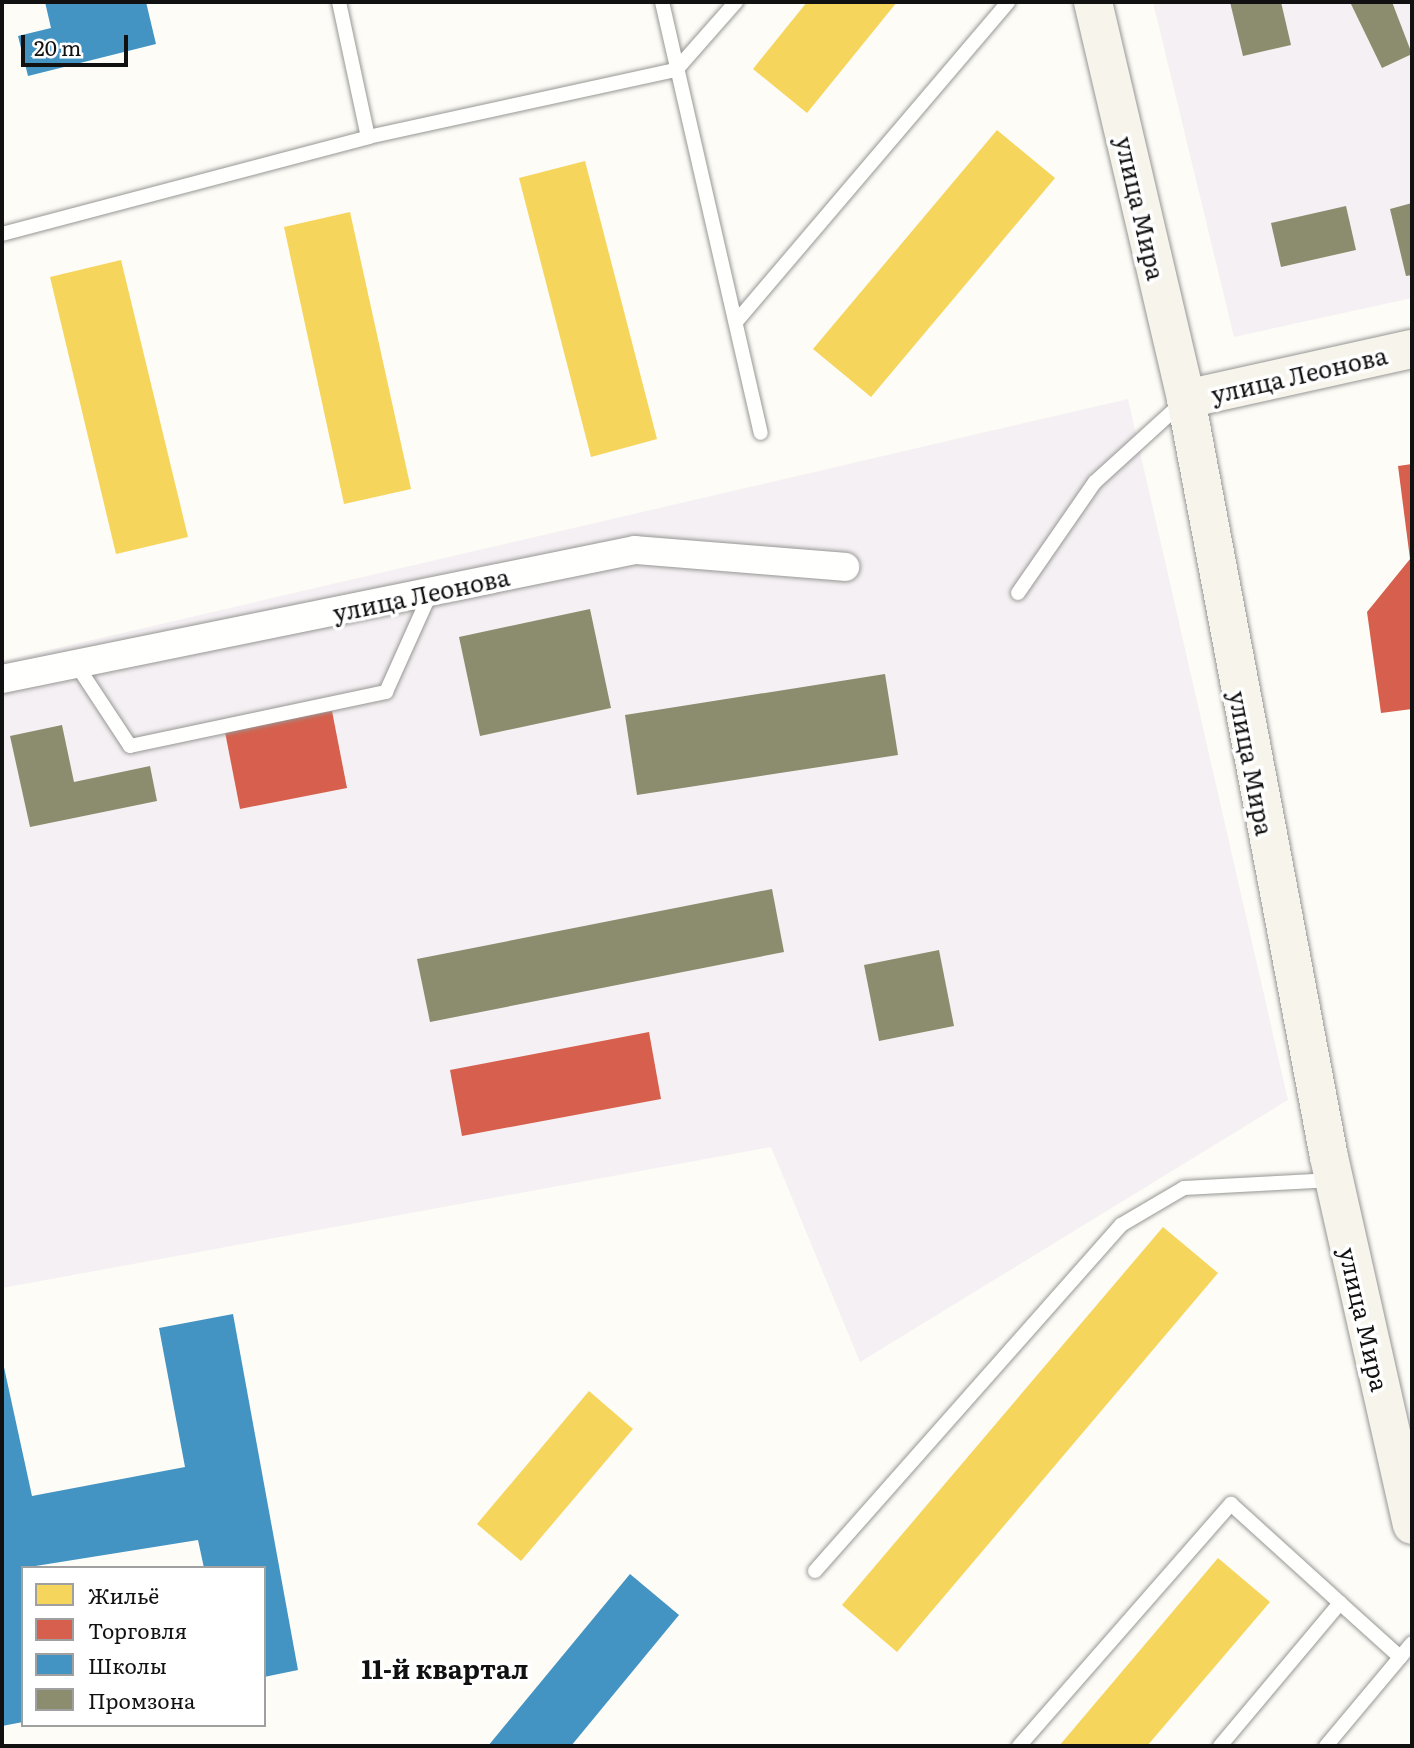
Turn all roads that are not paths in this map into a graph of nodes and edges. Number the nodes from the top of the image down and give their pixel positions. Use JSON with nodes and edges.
{"nodes":[{"id":1,"x":339,"y":2,"type":"edge"},
{"id":2,"x":662,"y":2,"type":"edge"},
{"id":3,"x":736,"y":2,"type":"edge"},
{"id":4,"x":1008,"y":2,"type":"edge"},
{"id":5,"x":1093,"y":2,"type":"edge"},
{"id":6,"x":676,"y":69,"type":"junction"},
{"id":7,"x":368,"y":137,"type":"junction"},
{"id":8,"x":2,"y":234,"type":"edge"},
{"id":9,"x":736,"y":322,"type":"junction"},
{"id":10,"x":1412,"y":349,"type":"edge"},
{"id":11,"x":1186,"y":399,"type":"junction"},
{"id":12,"x":761,"y":433,"type":"dead end"},
{"id":13,"x":845,"y":567,"type":"dead end"},
{"id":14,"x":430,"y":592,"type":"junction"},
{"id":15,"x":1018,"y":593,"type":"dead end"},
{"id":16,"x":76,"y":664,"type":"junction"},
{"id":17,"x":2,"y":679,"type":"edge"},
{"id":18,"x":1334,"y":1180,"type":"junction"},
{"id":19,"x":1412,"y":1525,"type":"edge"},
{"id":20,"x":815,"y":1571,"type":"dead end"},
{"id":21,"x":1339,"y":1603,"type":"junction"},
{"id":22,"x":1412,"y":1643,"type":"edge"},
{"id":23,"x":1400,"y":1657,"type":"junction"},
{"id":24,"x":1020,"y":1746,"type":"edge"},
{"id":25,"x":1220,"y":1746,"type":"edge"},
{"id":26,"x":1326,"y":1746,"type":"edge"}],
"edges":[{"from":1,"to":7,"type":"lane"},
{"from":2,"to":6,"type":"lane"},
{"from":3,"to":6,"type":"lane"},
{"from":4,"to":9,"type":"lane"},
{"from":5,"to":11,"type":"street","name":"улица Мира"},
{"from":6,"to":7,"type":"lane"},
{"from":6,"to":9,"type":"lane"},
{"from":7,"to":8,"type":"lane"},
{"from":9,"to":12,"type":"lane"},
{"from":10,"to":11,"type":"street","name":"улица Леонова"},
{"from":11,"to":15,"type":"lane"},
{"from":11,"to":18,"type":"street","name":"улица Мира"},
{"from":13,"to":14,"type":"street","name":"улица Леонова"},
{"from":14,"to":16,"type":"street","name":"улица Леонова"},
{"from":14,"to":16,"type":"lane"},
{"from":16,"to":17,"type":"street","name":"улица Леонова"},
{"from":18,"to":19,"type":"street","name":"улица Мира"},
{"from":18,"to":20,"type":"lane"},
{"from":21,"to":23,"type":"lane"},
{"from":21,"to":24,"type":"lane"},
{"from":21,"to":25,"type":"lane"},
{"from":22,"to":23,"type":"lane"},
{"from":23,"to":26,"type":"lane"}]}
